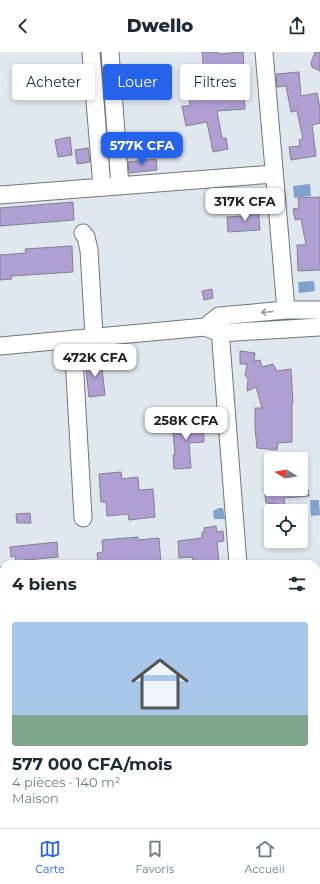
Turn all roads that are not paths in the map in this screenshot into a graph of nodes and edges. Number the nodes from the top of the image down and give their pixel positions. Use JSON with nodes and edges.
{"nodes":[{"id":1,"x":91,"y":52,"type":"edge"},
{"id":2,"x":110,"y":52,"type":"edge"},
{"id":3,"x":264,"y":52,"type":"edge"},
{"id":4,"x":274,"y":174,"type":"junction"},
{"id":5,"x":120,"y":186,"type":"junction"},
{"id":6,"x":102,"y":187,"type":"junction"},
{"id":7,"x":0,"y":195,"type":"edge"},
{"id":8,"x":83,"y":233,"type":"dead end"},
{"id":9,"x":286,"y":310,"type":"junction"},
{"id":10,"x":320,"y":310,"type":"edge"},
{"id":11,"x":320,"y":327,"type":"edge"},
{"id":12,"x":213,"y":330,"type":"junction"},
{"id":13,"x":94,"y":336,"type":"junction"},
{"id":14,"x":73,"y":338,"type":"junction"},
{"id":15,"x":0,"y":346,"type":"edge"},
{"id":16,"x":83,"y":518,"type":"dead end"},
{"id":17,"x":238,"y":560,"type":"edge"}],
"edges":[{"from":1,"to":6,"type":"street"},
{"from":2,"to":5,"type":"street"},
{"from":3,"to":4,"type":"street"},
{"from":4,"to":5,"type":"street"},
{"from":4,"to":9,"type":"street"},
{"from":5,"to":6,"type":"street"},
{"from":6,"to":7,"type":"street"},
{"from":8,"to":13,"type":"street"},
{"from":9,"to":10,"type":"street"},
{"from":9,"to":12,"type":"street","one_way":true},
{"from":11,"to":12,"type":"street"},
{"from":12,"to":13,"type":"street"},
{"from":12,"to":17,"type":"street"},
{"from":13,"to":14,"type":"street"},
{"from":14,"to":15,"type":"street"},
{"from":14,"to":16,"type":"street"}]}
